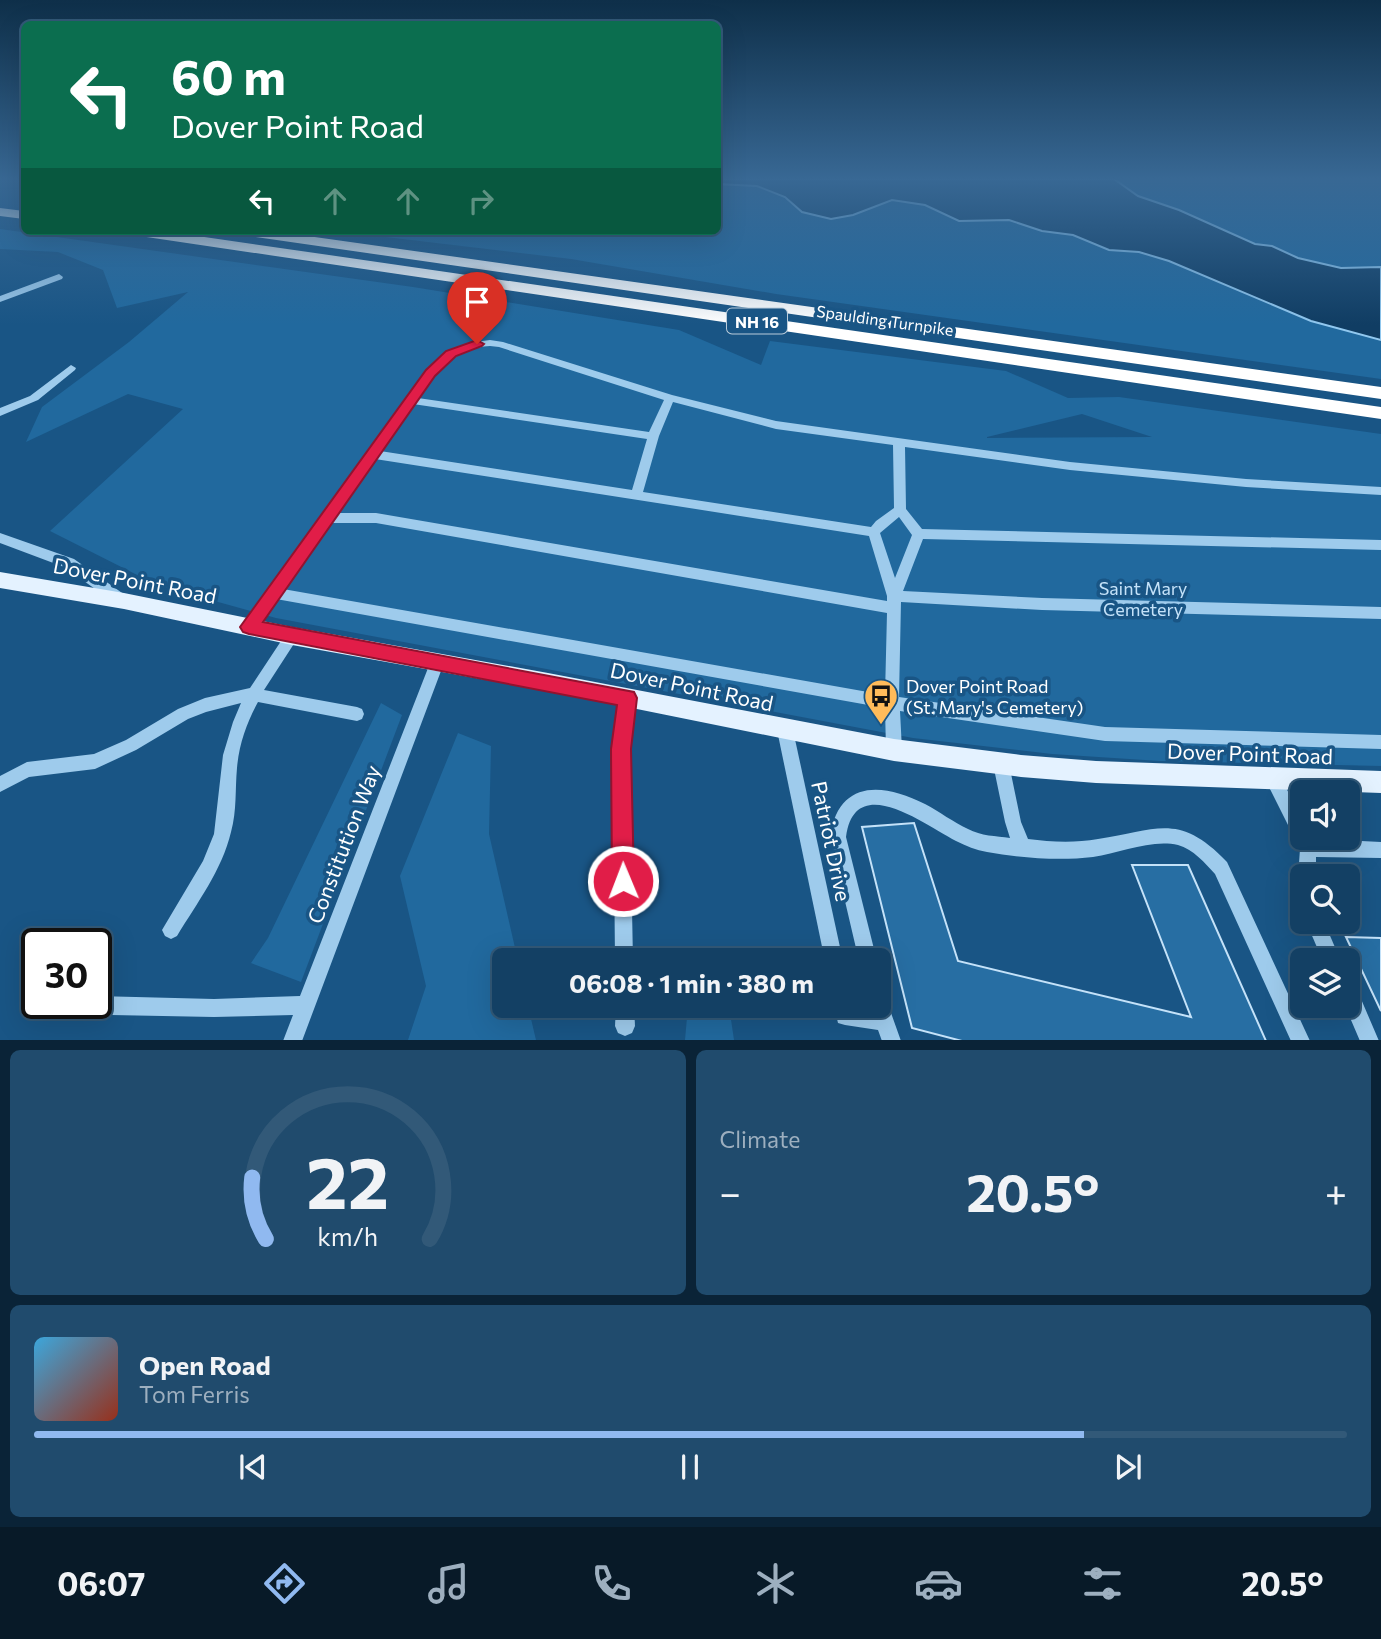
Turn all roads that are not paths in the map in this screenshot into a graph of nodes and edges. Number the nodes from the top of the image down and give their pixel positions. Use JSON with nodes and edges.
{"nodes":[{"id":1,"x":161,"y":235,"type":"edge"},
{"id":2,"x":270,"y":235,"type":"edge"},
{"id":3,"x":59,"y":277,"type":"dead end"},
{"id":4,"x":0,"y":299,"type":"edge"},
{"id":5,"x":71,"y":368,"type":"dead end"},
{"id":6,"x":1381,"y":393,"type":"edge"},
{"id":7,"x":670,"y":398,"type":"junction"},
{"id":8,"x":410,"y":400,"type":"junction"},
{"id":9,"x":0,"y":412,"type":"edge"},
{"id":10,"x":1381,"y":412,"type":"edge"},
{"id":11,"x":653,"y":436,"type":"junction"},
{"id":12,"x":899,"y":442,"type":"junction"},
{"id":13,"x":372,"y":454,"type":"junction"},
{"id":14,"x":1381,"y":491,"type":"edge"},
{"id":15,"x":636,"y":495,"type":"junction"},
{"id":16,"x":900,"y":510,"type":"junction"},
{"id":17,"x":326,"y":518,"type":"junction"},
{"id":18,"x":874,"y":532,"type":"junction"},
{"id":19,"x":919,"y":534,"type":"junction"},
{"id":20,"x":0,"y":538,"type":"edge"},
{"id":21,"x":1381,"y":545,"type":"edge"},
{"id":22,"x":0,"y":580,"type":"edge"},
{"id":23,"x":273,"y":593,"type":"junction"},
{"id":24,"x":124,"y":601,"type":"junction"},
{"id":25,"x":894,"y":602,"type":"junction"},
{"id":26,"x":1381,"y":613,"type":"edge"},
{"id":27,"x":249,"y":627,"type":"junction"},
{"id":28,"x":292,"y":636,"type":"junction"},
{"id":29,"x":437,"y":663,"type":"junction"},
{"id":30,"x":253,"y":694,"type":"junction"},
{"id":31,"x":628,"y":698,"type":"junction"},
{"id":32,"x":892,"y":702,"type":"junction"},
{"id":33,"x":357,"y":714,"type":"dead end"},
{"id":34,"x":785,"y":730,"type":"junction"},
{"id":35,"x":1381,"y":743,"type":"edge"},
{"id":36,"x":894,"y":750,"type":"junction"},
{"id":37,"x":1001,"y":764,"type":"junction"},
{"id":38,"x":1273,"y":779,"type":"junction"},
{"id":39,"x":1381,"y":782,"type":"edge"},
{"id":40,"x":0,"y":785,"type":"edge"},
{"id":41,"x":1290,"y":813,"type":"edge"},
{"id":42,"x":1022,"y":847,"type":"junction"},
{"id":43,"x":1360,"y":848,"type":"edge"},
{"id":44,"x":1381,"y":850,"type":"edge"},
{"id":45,"x":171,"y":930,"type":"dead end"},
{"id":46,"x":624,"y":948,"type":"edge"},
{"id":47,"x":831,"y":948,"type":"edge"},
{"id":48,"x":865,"y":948,"type":"edge"},
{"id":49,"x":306,"y":1005,"type":"junction"},
{"id":50,"x":112,"y":1006,"type":"edge"},
{"id":51,"x":883,"y":1018,"type":"edge"},
{"id":52,"x":1360,"y":1018,"type":"edge"},
{"id":53,"x":292,"y":1040,"type":"edge"},
{"id":54,"x":892,"y":1040,"type":"edge"},
{"id":55,"x":1301,"y":1040,"type":"edge"},
{"id":56,"x":1370,"y":1040,"type":"edge"}],
"edges":[{"from":1,"to":10,"type":"highway","name":"Spaulding Turnpike","number":"NH 16"},
{"from":2,"to":6,"type":"highway","name":"Spaulding Turnpike","number":"NH 16"},
{"from":3,"to":4,"type":"street"},
{"from":5,"to":9,"type":"street"},
{"from":7,"to":8,"type":"street"},
{"from":7,"to":11,"type":"street"},
{"from":7,"to":12,"type":"street"},
{"from":8,"to":11,"type":"street"},
{"from":8,"to":13,"type":"street"},
{"from":11,"to":15,"type":"street"},
{"from":12,"to":14,"type":"street"},
{"from":12,"to":16,"type":"street"},
{"from":13,"to":15,"type":"street"},
{"from":13,"to":17,"type":"street"},
{"from":15,"to":18,"type":"street"},
{"from":16,"to":18,"type":"street"},
{"from":16,"to":19,"type":"street"},
{"from":17,"to":23,"type":"street"},
{"from":17,"to":25,"type":"street"},
{"from":18,"to":25,"type":"street"},
{"from":19,"to":21,"type":"street"},
{"from":19,"to":25,"type":"street"},
{"from":20,"to":24,"type":"street"},
{"from":22,"to":24,"type":"main road","name":"Dover Point Road"},
{"from":23,"to":27,"type":"street"},
{"from":23,"to":32,"type":"lane"},
{"from":24,"to":27,"type":"main road","name":"Dover Point Road"},
{"from":25,"to":26,"type":"street"},
{"from":25,"to":32,"type":"street"},
{"from":27,"to":28,"type":"main road","name":"Dover Point Road"},
{"from":28,"to":29,"type":"main road","name":"Dover Point Road"},
{"from":28,"to":30,"type":"street"},
{"from":29,"to":31,"type":"main road","name":"Dover Point Road"},
{"from":29,"to":49,"type":"street","name":"Constitution Way"},
{"from":30,"to":33,"type":"street"},
{"from":30,"to":40,"type":"street"},
{"from":30,"to":45,"type":"street"},
{"from":31,"to":34,"type":"main road","name":"Dover Point Road"},
{"from":31,"to":46,"type":"street"},
{"from":32,"to":35,"type":"lane"},
{"from":32,"to":36,"type":"street"},
{"from":34,"to":36,"type":"main road","name":"Dover Point Road"},
{"from":34,"to":47,"type":"street","name":"Patriot Drive"},
{"from":36,"to":37,"type":"main road","name":"Dover Point Road"},
{"from":37,"to":38,"type":"main road","name":"Dover Point Road"},
{"from":37,"to":42,"type":"street"},
{"from":38,"to":39,"type":"main road","name":"Dover Point Road"},
{"from":38,"to":41,"type":"street"},
{"from":42,"to":48,"type":"street"},
{"from":42,"to":55,"type":"street"},
{"from":43,"to":44,"type":"street"},
{"from":49,"to":50,"type":"street"},
{"from":49,"to":53,"type":"street","name":"Constitution Way"},
{"from":51,"to":54,"type":"street"},
{"from":52,"to":56,"type":"street"}]}
